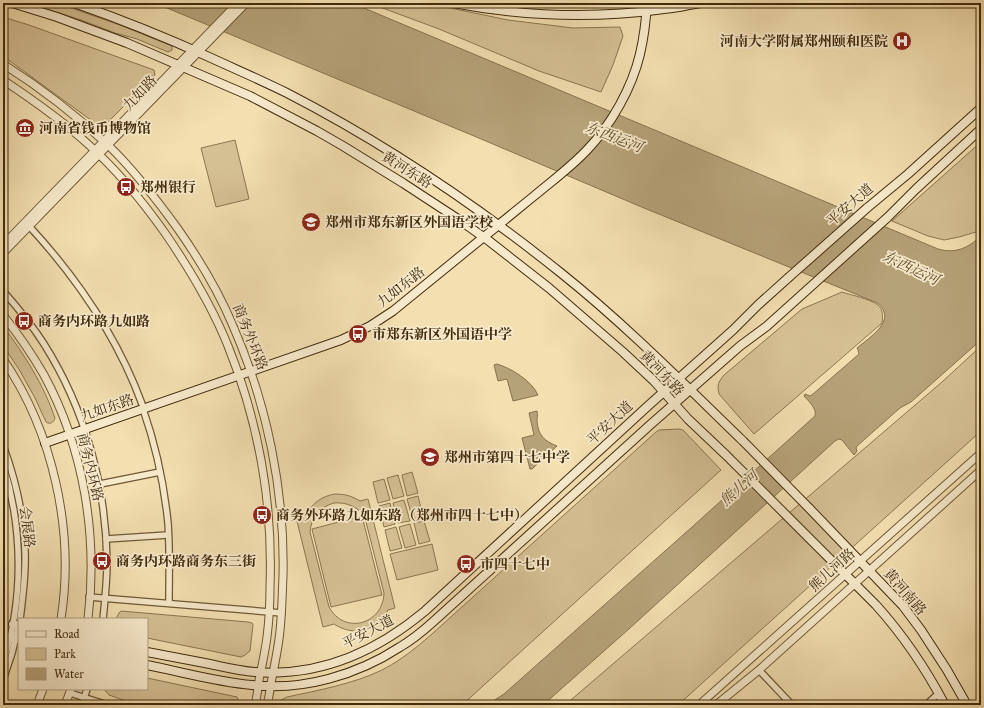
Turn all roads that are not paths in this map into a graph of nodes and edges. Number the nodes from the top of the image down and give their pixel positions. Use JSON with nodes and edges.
{"nodes":[{"id":1,"x":12,"y":3,"type":"edge"},
{"id":2,"x":74,"y":3,"type":"edge"},
{"id":3,"x":238,"y":3,"type":"edge"},
{"id":4,"x":246,"y":3,"type":"edge"},
{"id":5,"x":452,"y":3,"type":"edge"},
{"id":6,"x":700,"y":3,"type":"edge"},
{"id":7,"x":644,"y":7,"type":"edge"},
{"id":8,"x":211,"y":35,"type":"junction"},
{"id":9,"x":196,"y":51,"type":"junction"},
{"id":10,"x":3,"y":64,"type":"edge"},
{"id":11,"x":181,"y":66,"type":"junction"},
{"id":12,"x":3,"y":80,"type":"edge"},
{"id":13,"x":981,"y":108,"type":"edge"},
{"id":14,"x":981,"y":128,"type":"edge"},
{"id":15,"x":105,"y":143,"type":"junction"},
{"id":16,"x":97,"y":152,"type":"junction"},
{"id":17,"x":496,"y":223,"type":"junction"},
{"id":18,"x":29,"y":226,"type":"junction"},
{"id":19,"x":481,"y":236,"type":"junction"},
{"id":20,"x":3,"y":244,"type":"edge"},
{"id":21,"x":3,"y":253,"type":"edge"},
{"id":22,"x":3,"y":291,"type":"edge"},
{"id":23,"x":3,"y":315,"type":"edge"},
{"id":24,"x":3,"y":359,"type":"edge"},
{"id":25,"x":250,"y":369,"type":"junction"},
{"id":26,"x":238,"y":373,"type":"junction"},
{"id":27,"x":678,"y":379,"type":"junction"},
{"id":28,"x":690,"y":390,"type":"junction"},
{"id":29,"x":664,"y":392,"type":"junction"},
{"id":30,"x":674,"y":404,"type":"junction"},
{"id":31,"x":142,"y":406,"type":"junction"},
{"id":32,"x":84,"y":427,"type":"junction"},
{"id":33,"x":69,"y":432,"type":"junction"},
{"id":34,"x":44,"y":441,"type":"junction"},
{"id":35,"x":3,"y":445,"type":"edge"},
{"id":36,"x":981,"y":453,"type":"edge"},
{"id":37,"x":3,"y":464,"type":"edge"},
{"id":38,"x":981,"y":470,"type":"edge"},
{"id":39,"x":160,"y":472,"type":"junction"},
{"id":40,"x":100,"y":484,"type":"junction"},
{"id":41,"x":809,"y":508,"type":"joint"},
{"id":42,"x":168,"y":535,"type":"junction"},
{"id":43,"x":106,"y":539,"type":"junction"},
{"id":44,"x":860,"y":562,"type":"junction"},
{"id":45,"x":869,"y":570,"type":"junction"},
{"id":46,"x":846,"y":574,"type":"junction"},
{"id":47,"x":854,"y":583,"type":"junction"},
{"id":48,"x":90,"y":597,"type":"junction"},
{"id":49,"x":105,"y":598,"type":"junction"},
{"id":50,"x":169,"y":604,"type":"junction"},
{"id":51,"x":269,"y":612,"type":"junction"},
{"id":52,"x":282,"y":613,"type":"junction"},
{"id":53,"x":19,"y":618,"type":"edge"},
{"id":54,"x":61,"y":618,"type":"edge"},
{"id":55,"x":88,"y":618,"type":"edge"},
{"id":56,"x":104,"y":618,"type":"edge"},
{"id":57,"x":18,"y":624,"type":"edge"},
{"id":58,"x":15,"y":638,"type":"edge"},
{"id":59,"x":148,"y":652,"type":"edge"},
{"id":60,"x":3,"y":663,"type":"edge"},
{"id":61,"x":148,"y":665,"type":"edge"},
{"id":62,"x":759,"y":670,"type":"junction"},
{"id":63,"x":261,"y":672,"type":"junction"},
{"id":64,"x":273,"y":672,"type":"junction"},
{"id":65,"x":3,"y":680,"type":"edge"},
{"id":66,"x":258,"y":686,"type":"junction"},
{"id":67,"x":270,"y":686,"type":"junction"},
{"id":68,"x":43,"y":690,"type":"edge"},
{"id":69,"x":87,"y":690,"type":"edge"},
{"id":70,"x":70,"y":691,"type":"edge"},
{"id":71,"x":939,"y":693,"type":"junction"},
{"id":72,"x":85,"y":698,"type":"junction"},
{"id":73,"x":37,"y":705,"type":"edge"},
{"id":74,"x":65,"y":705,"type":"edge"},
{"id":75,"x":82,"y":705,"type":"edge"},
{"id":76,"x":108,"y":705,"type":"edge"},
{"id":77,"x":254,"y":705,"type":"edge"},
{"id":78,"x":267,"y":705,"type":"edge"},
{"id":79,"x":699,"y":705,"type":"edge"},
{"id":80,"x":716,"y":705,"type":"edge"},
{"id":81,"x":792,"y":705,"type":"edge"},
{"id":82,"x":926,"y":705,"type":"edge"},
{"id":83,"x":945,"y":705,"type":"edge"},
{"id":84,"x":967,"y":705,"type":"edge"}],
"edges":[{"from":1,"to":11,"type":"main road","name":"黄河东路"},
{"from":2,"to":9,"type":"main road","name":"黄河东路"},
{"from":3,"to":8,"type":"street","name":"九如路"},
{"from":4,"to":8,"type":"street","name":"九如路"},
{"from":5,"to":7,"type":"main road"},
{"from":6,"to":7,"type":"main road"},
{"from":7,"to":17,"type":"main road","name":"九如东路"},
{"from":8,"to":9,"type":"street","name":"九如路"},
{"from":9,"to":11,"type":"street","name":"九如路"},
{"from":9,"to":17,"type":"main road","name":"黄河东路"},
{"from":10,"to":15,"type":"street","name":"商务外环路"},
{"from":11,"to":15,"type":"street","name":"九如路"},
{"from":11,"to":19,"type":"main road","name":"黄河东路"},
{"from":12,"to":16,"type":"street","name":"商务外环路"},
{"from":13,"to":27,"type":"main road","name":"平安大道","bridge":true},
{"from":14,"to":28,"type":"main road","name":"平安大道"},
{"from":15,"to":16,"type":"street","name":"九如路"},
{"from":15,"to":25,"type":"street","name":"商务外环路"},
{"from":16,"to":18,"type":"street","name":"九如路"},
{"from":16,"to":20,"type":"street","name":"九如路"},
{"from":16,"to":26,"type":"street","name":"商务外环路"},
{"from":17,"to":19,"type":"main road","name":"九如东路"},
{"from":17,"to":27,"type":"main road","name":"黄河东路"},
{"from":18,"to":21,"type":"street","name":"九如路"},
{"from":18,"to":31,"type":"street"},
{"from":19,"to":25,"type":"main road","name":"九如东路"},
{"from":19,"to":29,"type":"main road","name":"黄河东路"},
{"from":22,"to":32,"type":"street"},
{"from":23,"to":33,"type":"street","name":"商务内环路"},
{"from":24,"to":34,"type":"street"},
{"from":25,"to":26,"type":"main road","name":"九如东路"},
{"from":25,"to":52,"type":"street","name":"商务外环路"},
{"from":26,"to":31,"type":"main road","name":"九如东路"},
{"from":26,"to":51,"type":"street","name":"商务外环路"},
{"from":27,"to":28,"type":"main road","name":"黄河东路"},
{"from":27,"to":29,"type":"main road","name":"平安大道"},
{"from":28,"to":30,"type":"main road","name":"平安大道"},
{"from":28,"to":41,"type":"main road","name":"黄河东路","bridge":true},
{"from":29,"to":30,"type":"main road","name":"黄河东路"},
{"from":29,"to":64,"type":"main road","name":"平安大道"},
{"from":30,"to":46,"type":"main road","name":"黄河东路"},
{"from":30,"to":67,"type":"main road","name":"平安大道"},
{"from":31,"to":32,"type":"main road","name":"九如东路"},
{"from":31,"to":39,"type":"street"},
{"from":32,"to":33,"type":"main road","name":"九如东路"},
{"from":32,"to":40,"type":"street"},
{"from":33,"to":34,"type":"main road","name":"九如东路"},
{"from":33,"to":48,"type":"street","name":"商务内环路"},
{"from":34,"to":54,"type":"street"},
{"from":35,"to":53,"type":"street","name":"会展路"},
{"from":36,"to":44,"type":"street","name":"熊儿河路"},
{"from":37,"to":57,"type":"street","name":"会展路"},
{"from":38,"to":45,"type":"street","name":"熊儿河路"},
{"from":39,"to":40,"type":"street"},
{"from":39,"to":42,"type":"street"},
{"from":40,"to":43,"type":"street"},
{"from":41,"to":44,"type":"main road","name":"黄河南路"},
{"from":42,"to":43,"type":"street"},
{"from":42,"to":50,"type":"street"},
{"from":43,"to":49,"type":"street"},
{"from":44,"to":45,"type":"main road","name":"黄河南路"},
{"from":44,"to":46,"type":"street","name":"熊儿河路"},
{"from":45,"to":47,"type":"street","name":"熊儿河路"},
{"from":45,"to":84,"type":"main road","name":"黄河南路"},
{"from":46,"to":47,"type":"main road"},
{"from":46,"to":79,"type":"street","name":"熊儿河路"},
{"from":47,"to":62,"type":"street","name":"熊儿河路"},
{"from":47,"to":71,"type":"main road"},
{"from":48,"to":49,"type":"street"},
{"from":48,"to":55,"type":"street","name":"商务内环路"},
{"from":49,"to":50,"type":"street"},
{"from":49,"to":56,"type":"street"},
{"from":50,"to":51,"type":"street"},
{"from":51,"to":52,"type":"street"},
{"from":51,"to":63,"type":"street","name":"商务外环路"},
{"from":52,"to":64,"type":"street","name":"商务外环路"},
{"from":57,"to":58,"type":"street","name":"会展路"},
{"from":58,"to":60,"type":"street","name":"会展路"},
{"from":58,"to":65,"type":"street","name":"会展路"},
{"from":59,"to":63,"type":"main road","name":"平安大道"},
{"from":61,"to":66,"type":"main road","name":"平安大道"},
{"from":62,"to":80,"type":"street","name":"熊儿河路"},
{"from":62,"to":81,"type":"street"},
{"from":63,"to":64,"type":"main road","name":"平安大道"},
{"from":63,"to":66,"type":"street","name":"商务外环路"},
{"from":64,"to":67,"type":"street","name":"商务外环路"},
{"from":66,"to":67,"type":"main road","name":"平安大道"},
{"from":66,"to":77,"type":"street","name":"商务外环路"},
{"from":67,"to":78,"type":"street","name":"商务外环路"},
{"from":68,"to":73,"type":"street"},
{"from":69,"to":72,"type":"street"},
{"from":70,"to":72,"type":"street"},
{"from":70,"to":74,"type":"street"},
{"from":71,"to":82,"type":"street"},
{"from":71,"to":83,"type":"main road"},
{"from":72,"to":75,"type":"street"},
{"from":72,"to":76,"type":"street"}]}
